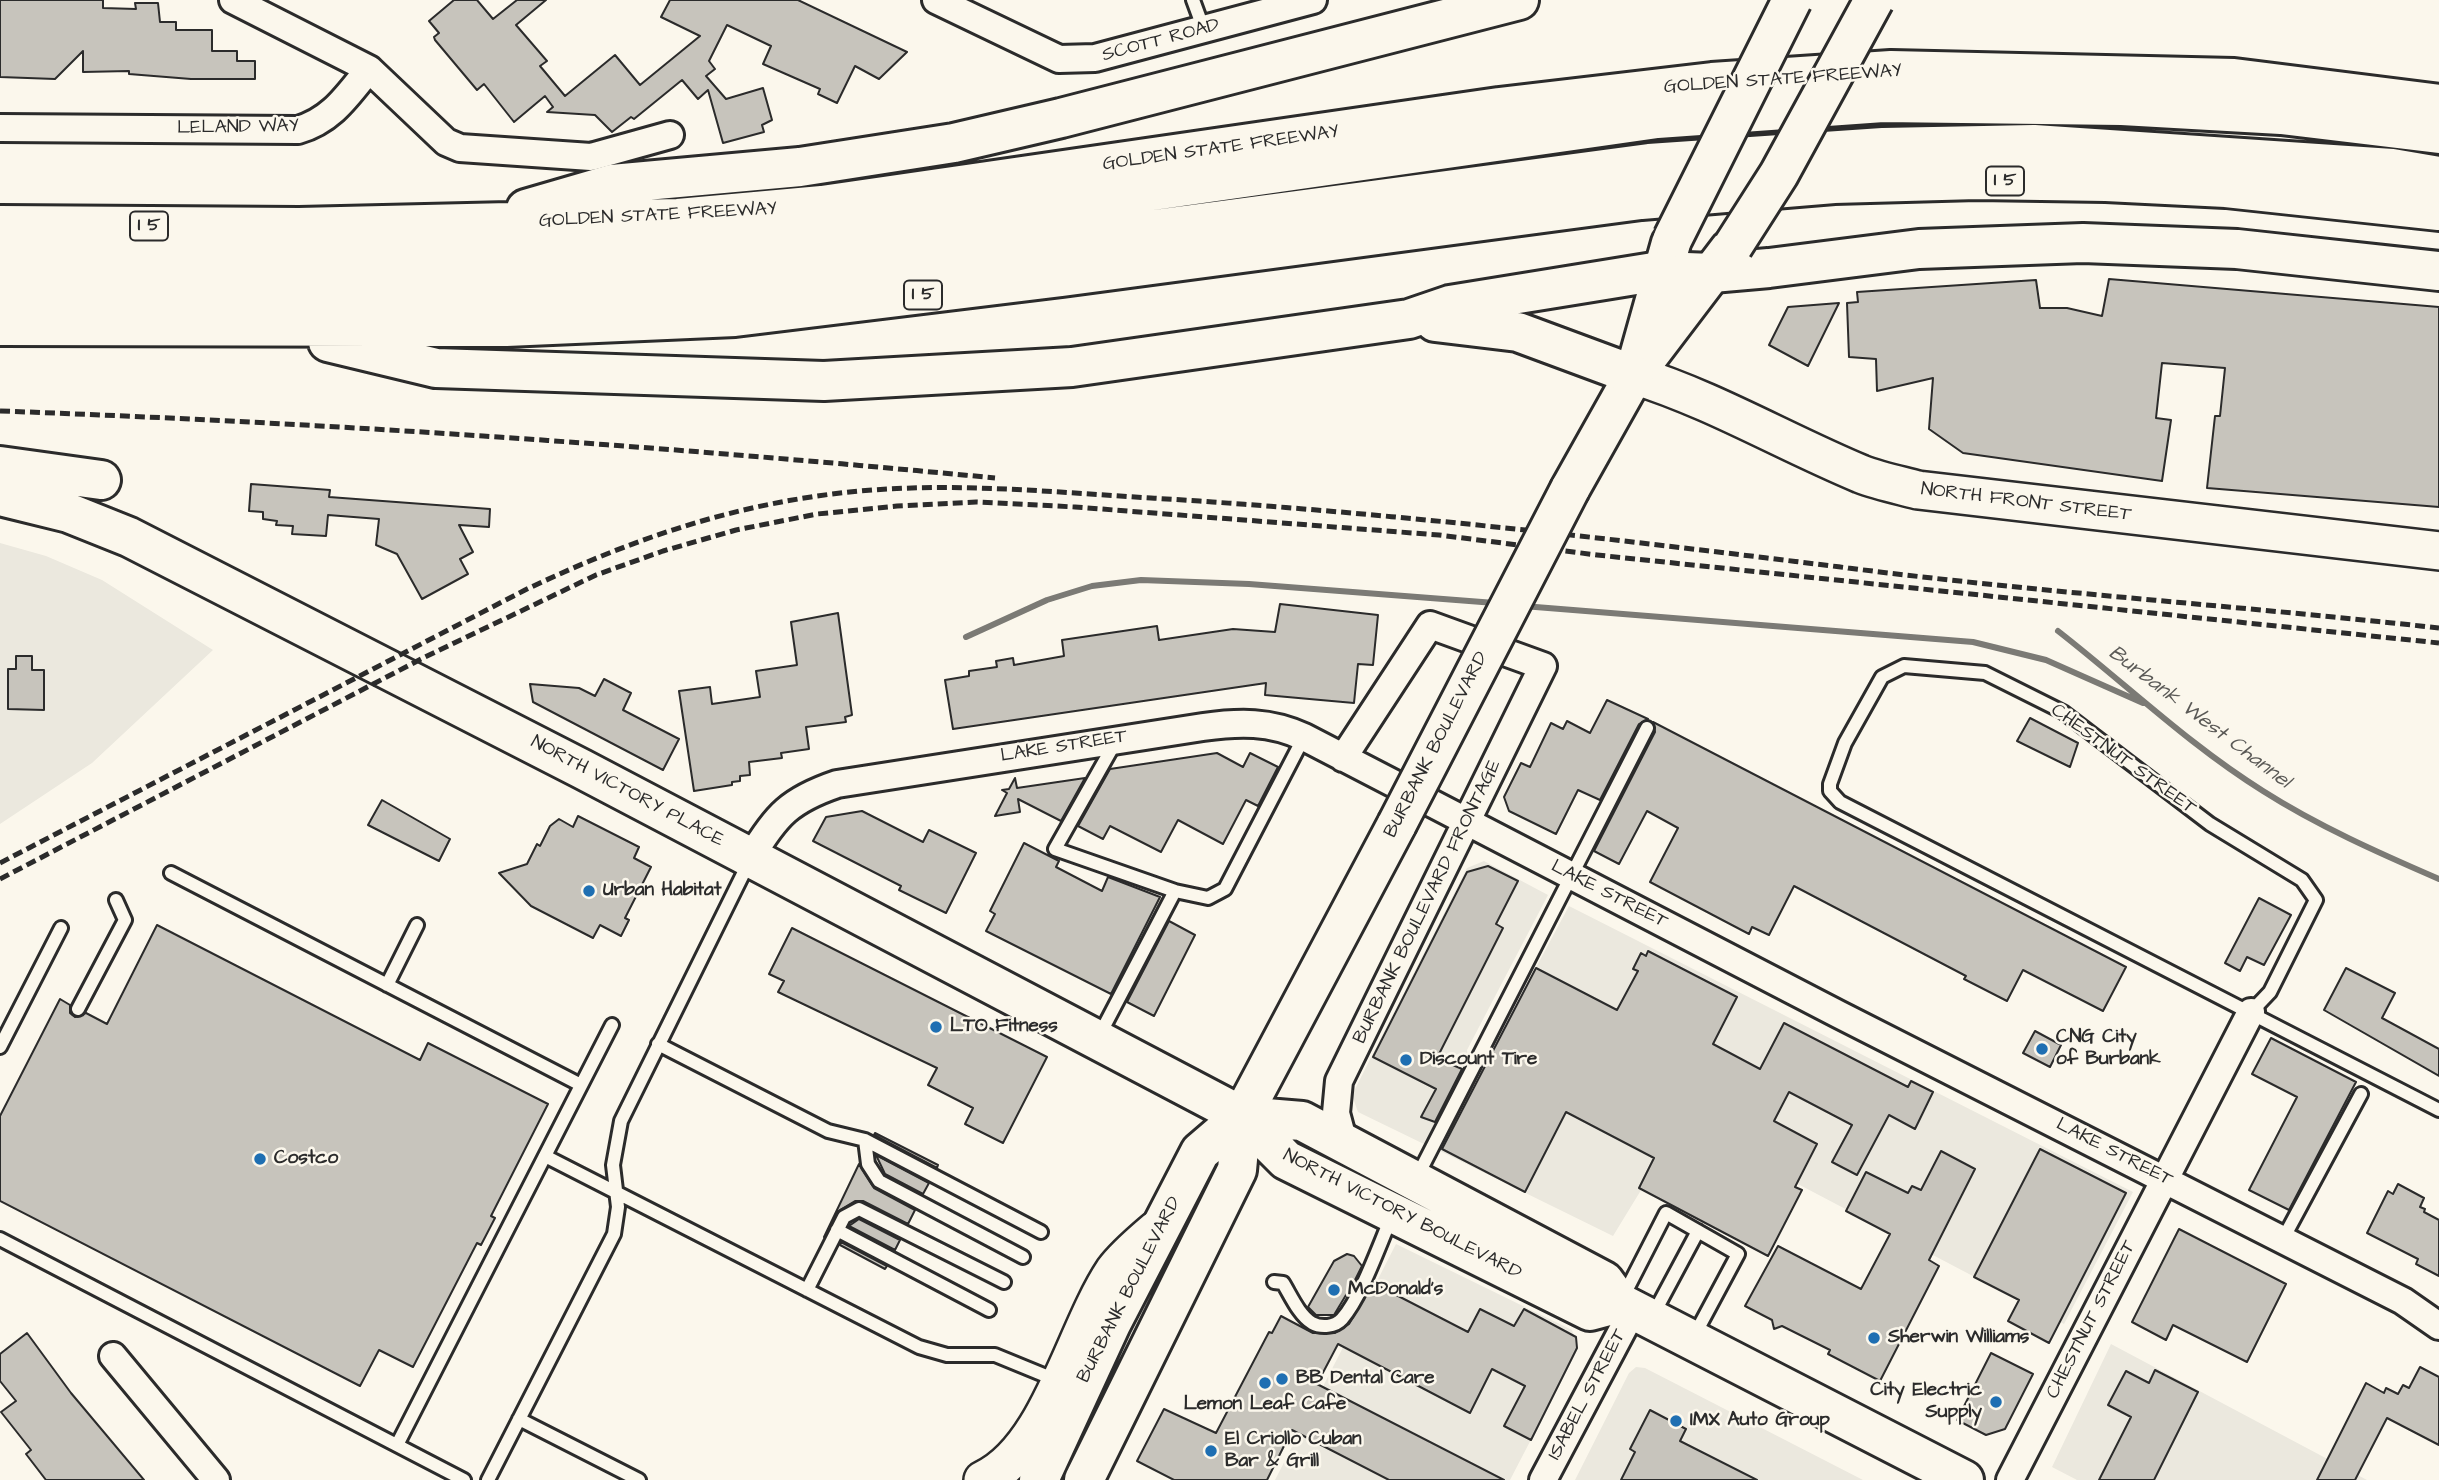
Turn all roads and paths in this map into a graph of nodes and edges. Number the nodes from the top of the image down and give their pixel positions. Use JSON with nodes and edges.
{"nodes":[{"id":1,"x":233,"y":0,"type":"edge"},
{"id":2,"x":936,"y":0,"type":"edge"},
{"id":3,"x":1194,"y":0,"type":"edge"},
{"id":4,"x":1313,"y":0,"type":"edge"},
{"id":5,"x":1519,"y":0,"type":"edge"},
{"id":6,"x":1792,"y":0,"type":"edge"},
{"id":7,"x":1874,"y":0,"type":"edge"},
{"id":8,"x":1204,"y":30,"type":"junction"},
{"id":9,"x":369,"y":69,"type":"junction"},
{"id":10,"x":2439,"y":104,"type":"edge"},
{"id":11,"x":0,"y":128,"type":"edge"},
{"id":12,"x":2439,"y":134,"type":"edge"},
{"id":13,"x":670,"y":135,"type":"dead end"},
{"id":14,"x":2439,"y":176,"type":"edge"},
{"id":15,"x":2439,"y":211,"type":"edge"},
{"id":16,"x":470,"y":224,"type":"junction"},
{"id":17,"x":0,"y":225,"type":"edge"},
{"id":18,"x":0,"y":255,"type":"edge"},
{"id":19,"x":1660,"y":271,"type":"junction"},
{"id":20,"x":2439,"y":271,"type":"edge"},
{"id":21,"x":1712,"y":273,"type":"junction"},
{"id":22,"x":0,"y":288,"type":"edge"},
{"id":23,"x":1409,"y":319,"type":"junction"},
{"id":24,"x":0,"y":326,"type":"edge"},
{"id":25,"x":271,"y":328,"type":"junction"},
{"id":26,"x":1634,"y":375,"type":"junction"},
{"id":27,"x":0,"y":466,"type":"edge"},
{"id":28,"x":101,"y":480,"type":"dead end"},
{"id":29,"x":0,"y":496,"type":"edge"},
{"id":30,"x":2439,"y":551,"type":"edge"},
{"id":31,"x":1647,"y":728,"type":"dead end"},
{"id":32,"x":1304,"y":737,"type":"junction"},
{"id":33,"x":1117,"y":738,"type":"junction"},
{"id":34,"x":1343,"y":758,"type":"junction"},
{"id":35,"x":1467,"y":823,"type":"junction"},
{"id":36,"x":751,"y":857,"type":"junction"},
{"id":37,"x":170,"y":873,"type":"dead end"},
{"id":38,"x":1572,"y":875,"type":"junction"},
{"id":39,"x":1175,"y":891,"type":"junction"},
{"id":40,"x":116,"y":900,"type":"dead end"},
{"id":41,"x":417,"y":925,"type":"dead end"},
{"id":42,"x":61,"y":928,"type":"dead end"},
{"id":43,"x":387,"y":985,"type":"junction"},
{"id":44,"x":78,"y":1009,"type":"dead end"},
{"id":45,"x":2251,"y":1012,"type":"junction"},
{"id":46,"x":612,"y":1025,"type":"dead end"},
{"id":47,"x":1096,"y":1041,"type":"junction"},
{"id":48,"x":658,"y":1044,"type":"junction"},
{"id":49,"x":0,"y":1047,"type":"edge"},
{"id":50,"x":581,"y":1085,"type":"junction"},
{"id":51,"x":2361,"y":1094,"type":"dead end"},
{"id":52,"x":2439,"y":1110,"type":"edge"},
{"id":53,"x":1242,"y":1116,"type":"junction"},
{"id":54,"x":865,"y":1140,"type":"junction"},
{"id":55,"x":1344,"y":1143,"type":"junction"},
{"id":56,"x":545,"y":1156,"type":"junction"},
{"id":57,"x":2164,"y":1178,"type":"junction"},
{"id":58,"x":1415,"y":1181,"type":"junction"},
{"id":59,"x":616,"y":1191,"type":"junction"},
{"id":60,"x":1393,"y":1213,"type":"junction"},
{"id":61,"x":1161,"y":1227,"type":"junction"},
{"id":62,"x":837,"y":1230,"type":"junction"},
{"id":63,"x":1698,"y":1231,"type":"junction"},
{"id":64,"x":1041,"y":1233,"type":"dead end"},
{"id":65,"x":0,"y":1239,"type":"edge"},
{"id":66,"x":2283,"y":1239,"type":"junction"},
{"id":67,"x":1023,"y":1257,"type":"dead end"},
{"id":68,"x":1004,"y":1282,"type":"dead end"},
{"id":69,"x":1274,"y":1282,"type":"dead end"},
{"id":70,"x":807,"y":1290,"type":"junction"},
{"id":71,"x":989,"y":1310,"type":"dead end"},
{"id":72,"x":1635,"y":1310,"type":"junction"},
{"id":73,"x":2439,"y":1326,"type":"edge"},
{"id":74,"x":1692,"y":1339,"type":"junction"},
{"id":75,"x":113,"y":1356,"type":"dead end"},
{"id":76,"x":1058,"y":1381,"type":"junction"},
{"id":77,"x":519,"y":1419,"type":"junction"},
{"id":78,"x":397,"y":1445,"type":"junction"},
{"id":79,"x":216,"y":1480,"type":"edge"},
{"id":80,"x":464,"y":1480,"type":"edge"},
{"id":81,"x":488,"y":1480,"type":"edge"},
{"id":82,"x":639,"y":1480,"type":"edge"},
{"id":83,"x":983,"y":1480,"type":"edge"},
{"id":84,"x":1040,"y":1480,"type":"edge"},
{"id":85,"x":1084,"y":1480,"type":"edge"},
{"id":86,"x":1543,"y":1480,"type":"edge"},
{"id":87,"x":1964,"y":1480,"type":"edge"},
{"id":88,"x":2010,"y":1480,"type":"edge"}],
"edges":[{"from":1,"to":9,"type":"street"},
{"from":2,"to":8,"type":"street","name":"SCOTT ROAD"},
{"from":3,"to":8,"type":"lane"},
{"from":4,"to":8,"type":"street","name":"SCOTT ROAD"},
{"from":5,"to":16,"type":"main road"},
{"from":6,"to":19,"type":"main road","name":"BURBANK BOULEVARD","bridge":true},
{"from":7,"to":21,"type":"main road","name":"BURBANK BOULEVARD","bridge":true},
{"from":9,"to":11,"type":"street","name":"LELAND WAY"},
{"from":9,"to":13,"type":"street"},
{"from":10,"to":16,"type":"main road","name":"GOLDEN STATE FREEWAY","number":"I 5"},
{"from":12,"to":18,"type":"main road"},
{"from":14,"to":22,"type":"main road"},
{"from":15,"to":25,"type":"main road","number":"I 5"},
{"from":16,"to":17,"type":"main road","name":"GOLDEN STATE FREEWAY","number":"I 5"},
{"from":19,"to":21,"type":"main road"},
{"from":19,"to":23,"type":"main road"},
{"from":19,"to":26,"type":"main road","name":"BURBANK BOULEVARD"},
{"from":20,"to":21,"type":"main road"},
{"from":21,"to":26,"type":"main road","name":"BURBANK BOULEVARD"},
{"from":23,"to":25,"type":"main road"},
{"from":23,"to":26,"type":"main road"},
{"from":24,"to":25,"type":"main road","number":"I 5"},
{"from":26,"to":30,"type":"main road","name":"NORTH FRONT STREET"},
{"from":26,"to":53,"type":"main road","name":"BURBANK BOULEVARD","bridge":true},
{"from":27,"to":28,"type":"main road"},
{"from":29,"to":36,"type":"main road","name":"NORTH VICTORY PLACE"},
{"from":31,"to":38,"type":"lane"},
{"from":32,"to":33,"type":"street","name":"LAKE STREET"},
{"from":32,"to":34,"type":"street","name":"LAKE STREET"},
{"from":32,"to":39,"type":"lane"},
{"from":33,"to":36,"type":"street","name":"LAKE STREET"},
{"from":33,"to":39,"type":"lane"},
{"from":34,"to":35,"type":"street","name":"LAKE STREET"},
{"from":34,"to":35,"type":"street","name":"BURBANK BOULEVARD FRONTAGE"},
{"from":35,"to":38,"type":"street","name":"LAKE STREET"},
{"from":35,"to":55,"type":"street","name":"BURBANK BOULEVARD FRONTAGE"},
{"from":36,"to":47,"type":"main road","name":"NORTH VICTORY PLACE"},
{"from":36,"to":48,"type":"lane"},
{"from":37,"to":43,"type":"lane"},
{"from":38,"to":57,"type":"street","name":"LAKE STREET"},
{"from":38,"to":58,"type":"lane"},
{"from":39,"to":47,"type":"lane"},
{"from":40,"to":44,"type":"lane"},
{"from":41,"to":43,"type":"lane"},
{"from":42,"to":49,"type":"lane"},
{"from":43,"to":50,"type":"lane"},
{"from":45,"to":45,"type":"lane","name":"CHESTNUT STREET"},
{"from":45,"to":52,"type":"lane"},
{"from":45,"to":57,"type":"street","name":"CHESTNUT STREET"},
{"from":46,"to":50,"type":"lane"},
{"from":47,"to":53,"type":"main road","name":"NORTH VICTORY PLACE"},
{"from":48,"to":54,"type":"lane"},
{"from":48,"to":59,"type":"lane"},
{"from":50,"to":56,"type":"lane"},
{"from":51,"to":66,"type":"lane"},
{"from":53,"to":55,"type":"main road","name":"NORTH VICTORY BOULEVARD"},
{"from":53,"to":60,"type":"main road","name":"NORTH VICTORY BOULEVARD"},
{"from":53,"to":61,"type":"main road","name":"BURBANK BOULEVARD"},
{"from":53,"to":85,"type":"main road","name":"BURBANK BOULEVARD"},
{"from":54,"to":64,"type":"lane"},
{"from":54,"to":67,"type":"lane"},
{"from":55,"to":58,"type":"main road","name":"NORTH VICTORY BOULEVARD"},
{"from":56,"to":59,"type":"lane"},
{"from":56,"to":78,"type":"lane"},
{"from":57,"to":66,"type":"street","name":"LAKE STREET"},
{"from":57,"to":88,"type":"street","name":"CHESTNUT STREET"},
{"from":58,"to":72,"type":"main road","name":"NORTH VICTORY BOULEVARD"},
{"from":59,"to":70,"type":"lane"},
{"from":59,"to":77,"type":"lane"},
{"from":60,"to":69,"type":"lane"},
{"from":60,"to":72,"type":"main road","name":"NORTH VICTORY BOULEVARD"},
{"from":61,"to":76,"type":"main road"},
{"from":61,"to":84,"type":"main road","name":"BURBANK BOULEVARD"},
{"from":62,"to":68,"type":"lane"},
{"from":62,"to":70,"type":"lane"},
{"from":62,"to":71,"type":"lane"},
{"from":63,"to":72,"type":"lane"},
{"from":63,"to":72,"type":"lane"},
{"from":63,"to":74,"type":"lane"},
{"from":65,"to":78,"type":"lane"},
{"from":66,"to":73,"type":"street","name":"LAKE STREET"},
{"from":70,"to":76,"type":"lane"},
{"from":72,"to":74,"type":"main road","name":"NORTH VICTORY BOULEVARD"},
{"from":72,"to":86,"type":"street","name":"ISABEL STREET"},
{"from":74,"to":87,"type":"main road","name":"NORTH VICTORY BOULEVARD"},
{"from":75,"to":79,"type":"street"},
{"from":76,"to":83,"type":"main road"},
{"from":77,"to":81,"type":"lane"},
{"from":77,"to":82,"type":"lane"},
{"from":78,"to":80,"type":"lane"}]}
